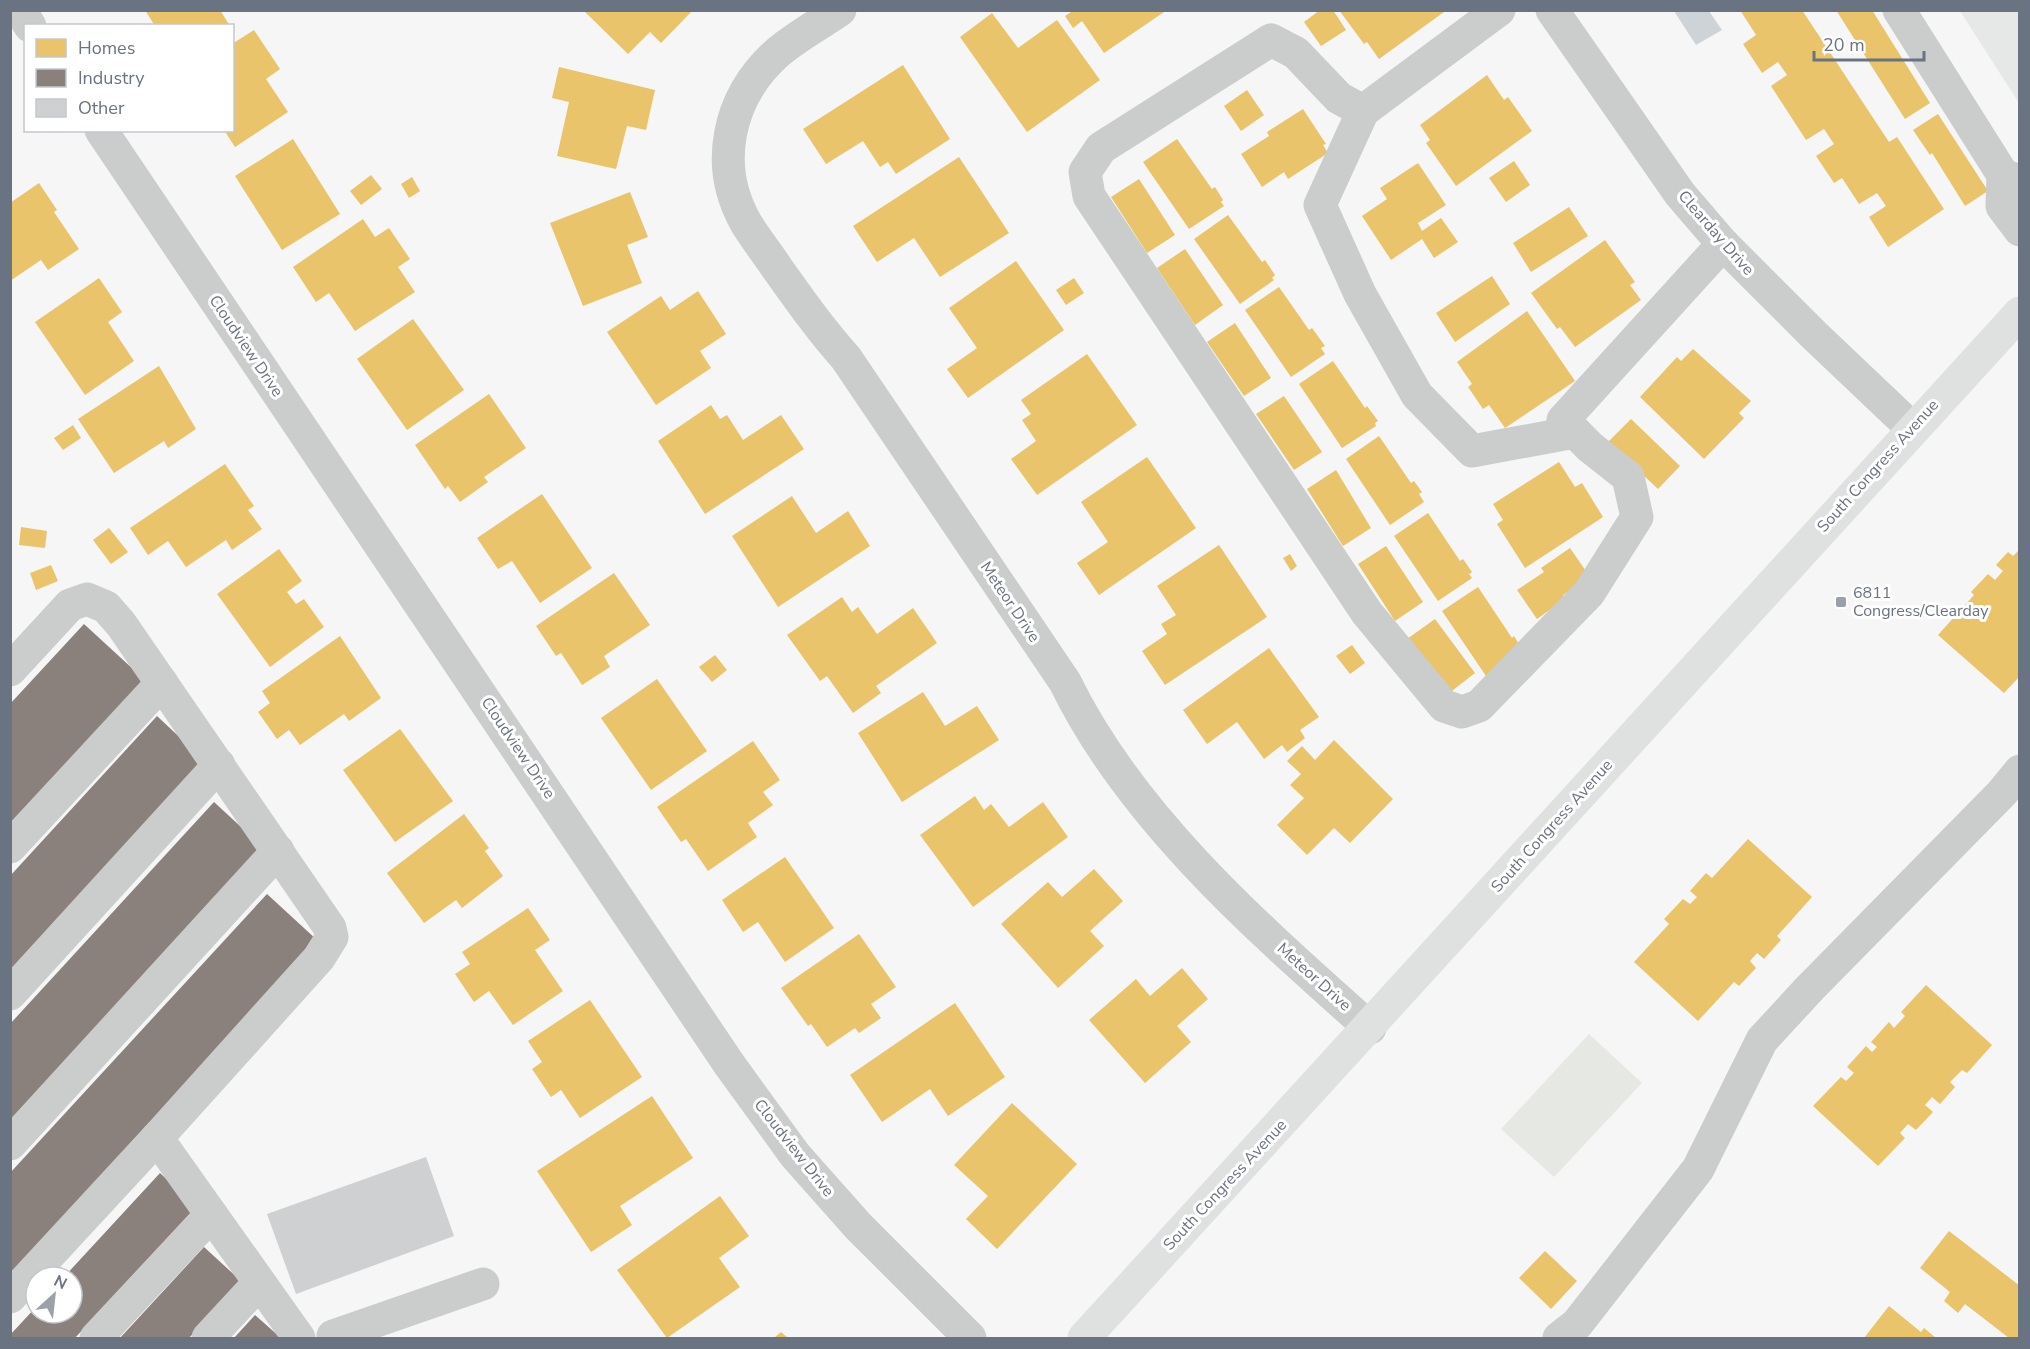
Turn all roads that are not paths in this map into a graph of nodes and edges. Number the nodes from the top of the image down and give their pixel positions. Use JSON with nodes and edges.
{"nodes":[{"id":1,"x":20,"y":10,"type":"edge"},
{"id":2,"x":840,"y":10,"type":"edge"},
{"id":3,"x":1499,"y":10,"type":"edge"},
{"id":4,"x":1552,"y":10,"type":"edge"},
{"id":5,"x":1899,"y":10,"type":"edge"},
{"id":6,"x":29,"y":24,"type":"edge"},
{"id":7,"x":1363,"y":111,"type":"junction"},
{"id":8,"x":102,"y":132,"type":"edge"},
{"id":9,"x":2011,"y":178,"type":"edge"},
{"id":10,"x":2019,"y":230,"type":"edge"},
{"id":11,"x":1723,"y":244,"type":"junction"},
{"id":12,"x":2019,"y":313,"type":"edge"},
{"id":13,"x":1912,"y":428,"type":"junction"},
{"id":14,"x":1575,"y":432,"type":"junction"},
{"id":15,"x":10,"y":670,"type":"edge"},
{"id":16,"x":162,"y":683,"type":"junction"},
{"id":17,"x":219,"y":765,"type":"junction"},
{"id":18,"x":2019,"y":771,"type":"edge"},
{"id":19,"x":10,"y":847,"type":"edge"},
{"id":20,"x":278,"y":851,"type":"junction"},
{"id":21,"x":10,"y":994,"type":"edge"},
{"id":22,"x":1370,"y":1028,"type":"junction"},
{"id":23,"x":157,"y":1138,"type":"junction"},
{"id":24,"x":10,"y":1144,"type":"edge"},
{"id":25,"x":211,"y":1215,"type":"junction"},
{"id":26,"x":259,"y":1283,"type":"junction"},
{"id":27,"x":483,"y":1284,"type":"dead end"},
{"id":28,"x":10,"y":1297,"type":"edge"},
{"id":29,"x":96,"y":1338,"type":"edge"},
{"id":30,"x":208,"y":1338,"type":"edge"},
{"id":31,"x":299,"y":1338,"type":"edge"},
{"id":32,"x":334,"y":1338,"type":"edge"},
{"id":33,"x":970,"y":1338,"type":"edge"},
{"id":34,"x":1084,"y":1338,"type":"edge"},
{"id":35,"x":1559,"y":1338,"type":"edge"}],
"edges":[{"from":1,"to":6,"type":"street"},
{"from":2,"to":22,"type":"street","name":"Meteor Drive"},
{"from":3,"to":7,"type":"street"},
{"from":4,"to":11,"type":"street","name":"Clearday Drive"},
{"from":5,"to":9,"type":"street"},
{"from":7,"to":14,"type":"street"},
{"from":7,"to":14,"type":"street"},
{"from":8,"to":33,"type":"street","name":"Cloudview Drive"},
{"from":9,"to":10,"type":"street"},
{"from":11,"to":13,"type":"street","name":"Clearday Drive"},
{"from":11,"to":14,"type":"street"},
{"from":12,"to":13,"type":"main road","name":"South Congress Avenue"},
{"from":13,"to":22,"type":"main road","name":"South Congress Avenue"},
{"from":15,"to":16,"type":"street"},
{"from":16,"to":17,"type":"street"},
{"from":16,"to":19,"type":"street"},
{"from":17,"to":20,"type":"street"},
{"from":17,"to":21,"type":"street"},
{"from":18,"to":35,"type":"street"},
{"from":20,"to":23,"type":"street"},
{"from":20,"to":24,"type":"street"},
{"from":22,"to":34,"type":"main road","name":"South Congress Avenue"},
{"from":23,"to":25,"type":"street"},
{"from":23,"to":28,"type":"street"},
{"from":25,"to":26,"type":"street"},
{"from":25,"to":29,"type":"street"},
{"from":26,"to":30,"type":"street"},
{"from":26,"to":31,"type":"street"},
{"from":27,"to":32,"type":"street"}]}
